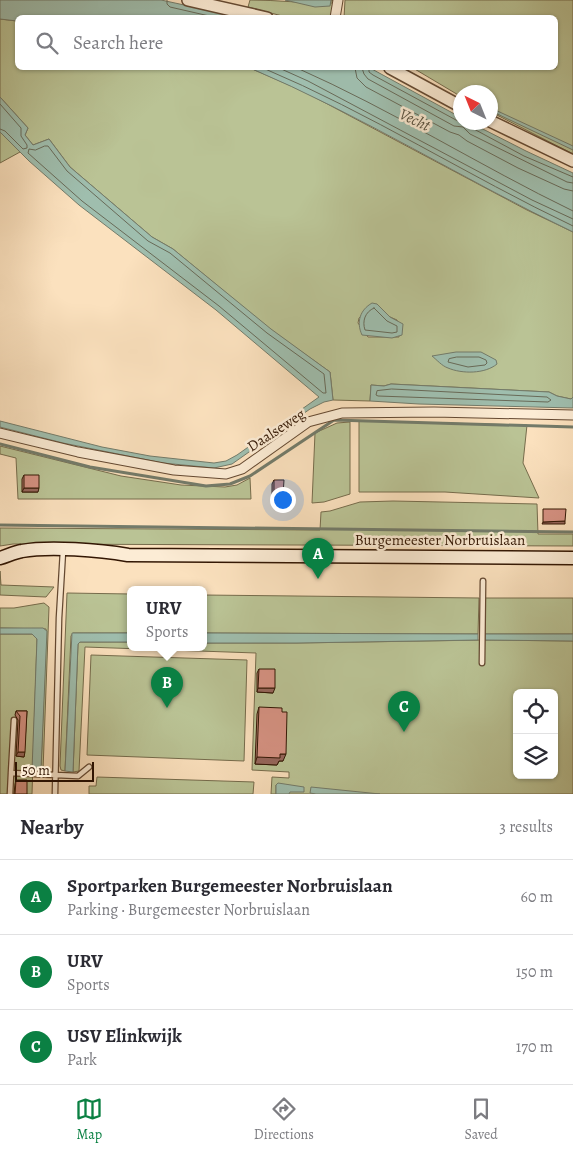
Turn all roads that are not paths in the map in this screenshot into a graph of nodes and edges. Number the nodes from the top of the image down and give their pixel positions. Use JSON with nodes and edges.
{"nodes":[{"id":1,"x":188,"y":0,"type":"edge"},
{"id":2,"x":338,"y":0,"type":"edge"},
{"id":3,"x":254,"y":15,"type":"edge"},
{"id":4,"x":336,"y":15,"type":"edge"},
{"id":5,"x":394,"y":70,"type":"edge"},
{"id":6,"x":453,"y":102,"type":"edge"},
{"id":7,"x":498,"y":125,"type":"edge"},
{"id":8,"x":573,"y":161,"type":"edge"},
{"id":9,"x":573,"y":415,"type":"edge"},
{"id":10,"x":0,"y":433,"type":"edge"},
{"id":11,"x":63,"y":554,"type":"junction"},
{"id":12,"x":0,"y":558,"type":"edge"},
{"id":13,"x":573,"y":558,"type":"edge"},
{"id":14,"x":0,"y":566,"type":"edge"},
{"id":15,"x":483,"y":581,"type":"dead end"},
{"id":16,"x":482,"y":664,"type":"dead end"},
{"id":17,"x":14,"y":720,"type":"dead end"},
{"id":18,"x":89,"y":767,"type":"dead end"},
{"id":19,"x":12,"y":773,"type":"junction"},
{"id":20,"x":56,"y":775,"type":"junction"},
{"id":21,"x":10,"y":794,"type":"edge"},
{"id":22,"x":55,"y":794,"type":"edge"}],
"edges":[{"from":1,"to":3,"type":"street"},
{"from":2,"to":4,"type":"street"},
{"from":5,"to":6,"type":"street"},
{"from":7,"to":8,"type":"street"},
{"from":9,"to":10,"type":"street","name":"Daalseweg"},
{"from":11,"to":12,"type":"main road","name":"Burgemeester Norbruislaan"},
{"from":11,"to":13,"type":"main road","name":"Burgemeester Norbruislaan"},
{"from":11,"to":14,"type":"main road","name":"Burgemeester Norbruislaan"},
{"from":11,"to":20,"type":"lane"},
{"from":15,"to":16,"type":"lane"},
{"from":17,"to":19,"type":"lane"},
{"from":18,"to":20,"type":"lane"},
{"from":19,"to":20,"type":"lane"},
{"from":19,"to":21,"type":"lane"},
{"from":20,"to":22,"type":"lane"}]}
